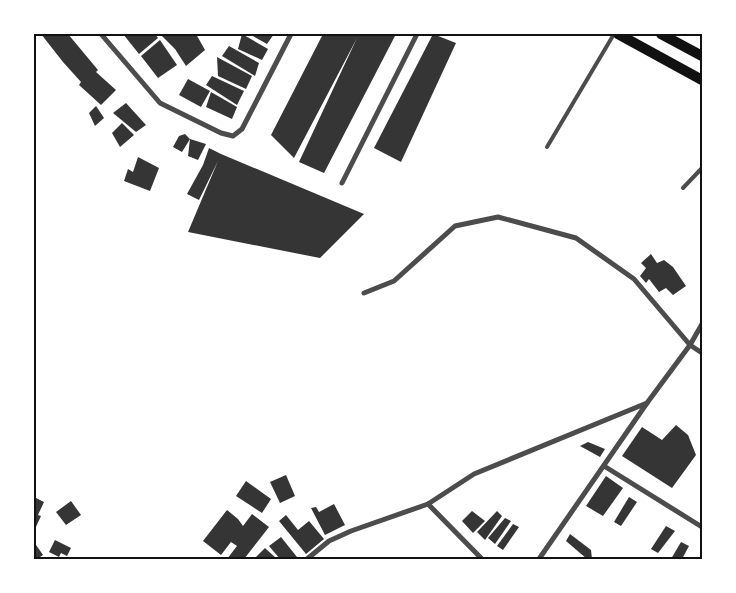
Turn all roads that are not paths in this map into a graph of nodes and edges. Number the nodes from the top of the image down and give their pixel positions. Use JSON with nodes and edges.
{"nodes":[{"id":1,"x":101,"y":34,"type":"edge"},
{"id":2,"x":291,"y":34,"type":"edge"},
{"id":3,"x":417,"y":34,"type":"edge"},
{"id":4,"x":614,"y":34,"type":"edge"},
{"id":5,"x":618,"y":34,"type":"edge"},
{"id":6,"x":661,"y":34,"type":"edge"},
{"id":7,"x":702,"y":56,"type":"edge"},
{"id":8,"x":702,"y":80,"type":"edge"},
{"id":9,"x":547,"y":147,"type":"dead end"},
{"id":10,"x":702,"y":168,"type":"edge"},
{"id":11,"x":342,"y":183,"type":"dead end"},
{"id":12,"x":683,"y":188,"type":"dead end"},
{"id":13,"x":364,"y":293,"type":"dead end"},
{"id":14,"x":702,"y":324,"type":"edge"},
{"id":15,"x":690,"y":345,"type":"junction"},
{"id":16,"x":702,"y":353,"type":"edge"},
{"id":17,"x":647,"y":403,"type":"junction"},
{"id":18,"x":604,"y":466,"type":"junction"},
{"id":19,"x":428,"y":504,"type":"junction"},
{"id":20,"x":702,"y":527,"type":"edge"},
{"id":21,"x":307,"y":559,"type":"edge"},
{"id":22,"x":482,"y":559,"type":"edge"},
{"id":23,"x":539,"y":559,"type":"edge"}],
"edges":[{"from":1,"to":2,"type":"street"},
{"from":3,"to":11,"type":"street"},
{"from":4,"to":9,"type":"lane"},
{"from":5,"to":8,"type":"main road"},
{"from":6,"to":7,"type":"main road"},
{"from":10,"to":12,"type":"lane"},
{"from":13,"to":15,"type":"street"},
{"from":14,"to":15,"type":"street"},
{"from":15,"to":16,"type":"street"},
{"from":15,"to":17,"type":"street"},
{"from":17,"to":18,"type":"street"},
{"from":17,"to":19,"type":"street"},
{"from":18,"to":20,"type":"street"},
{"from":18,"to":23,"type":"street"},
{"from":19,"to":21,"type":"street"},
{"from":19,"to":22,"type":"street"}]}
